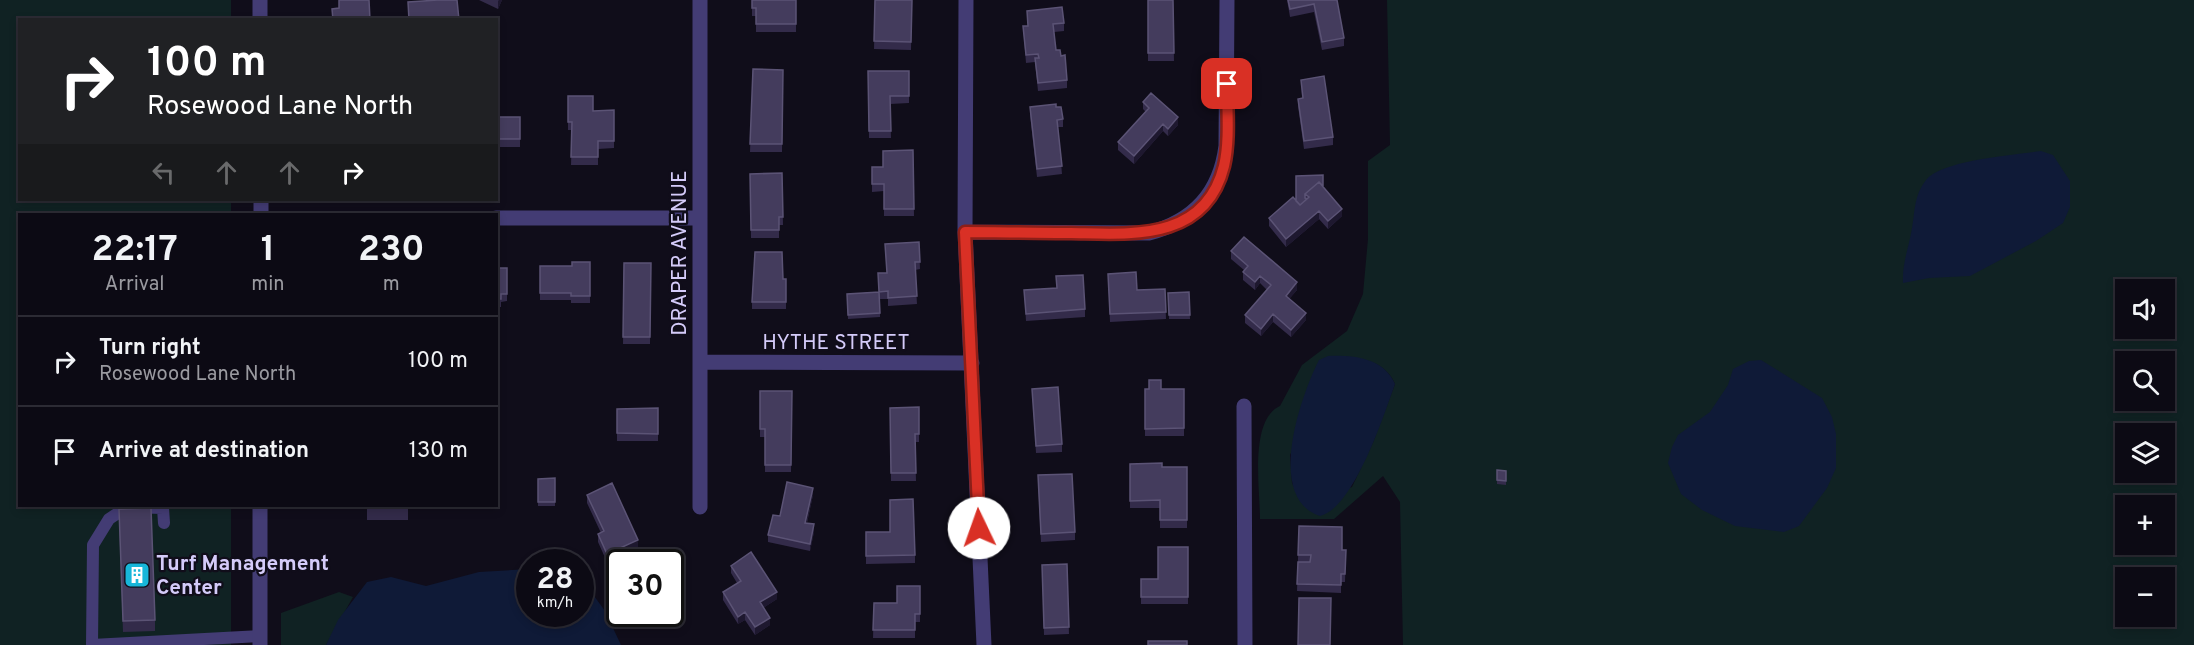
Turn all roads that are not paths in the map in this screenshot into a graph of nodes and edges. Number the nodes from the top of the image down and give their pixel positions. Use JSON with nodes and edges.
{"nodes":[{"id":1,"x":260,"y":0,"type":"edge"},
{"id":2,"x":700,"y":0,"type":"edge"},
{"id":3,"x":966,"y":0,"type":"edge"},
{"id":4,"x":1227,"y":0,"type":"edge"},
{"id":5,"x":260,"y":18,"type":"edge"},
{"id":6,"x":498,"y":218,"type":"edge"},
{"id":7,"x":700,"y":218,"type":"junction"},
{"id":8,"x":965,"y":232,"type":"junction"},
{"id":9,"x":700,"y":362,"type":"junction"},
{"id":10,"x":972,"y":363,"type":"junction"},
{"id":11,"x":1244,"y":406,"type":"dead end"},
{"id":12,"x":260,"y":507,"type":"edge"},
{"id":13,"x":700,"y":507,"type":"dead end"},
{"id":14,"x":164,"y":522,"type":"dead end"},
{"id":15,"x":260,"y":640,"type":"edge"},
{"id":16,"x":984,"y":645,"type":"edge"},
{"id":17,"x":1245,"y":645,"type":"edge"}],
"edges":[{"from":1,"to":5,"type":"street"},
{"from":2,"to":7,"type":"street","name":"DRAPER AVENUE"},
{"from":3,"to":8,"type":"street"},
{"from":4,"to":8,"type":"street"},
{"from":6,"to":7,"type":"street"},
{"from":7,"to":9,"type":"street","name":"DRAPER AVENUE"},
{"from":8,"to":10,"type":"street"},
{"from":9,"to":10,"type":"street","name":"HYTHE STREET"},
{"from":9,"to":13,"type":"street","name":"DRAPER AVENUE"},
{"from":10,"to":16,"type":"street"},
{"from":11,"to":17,"type":"street"},
{"from":12,"to":15,"type":"street"},
{"from":14,"to":15,"type":"lane"}]}
